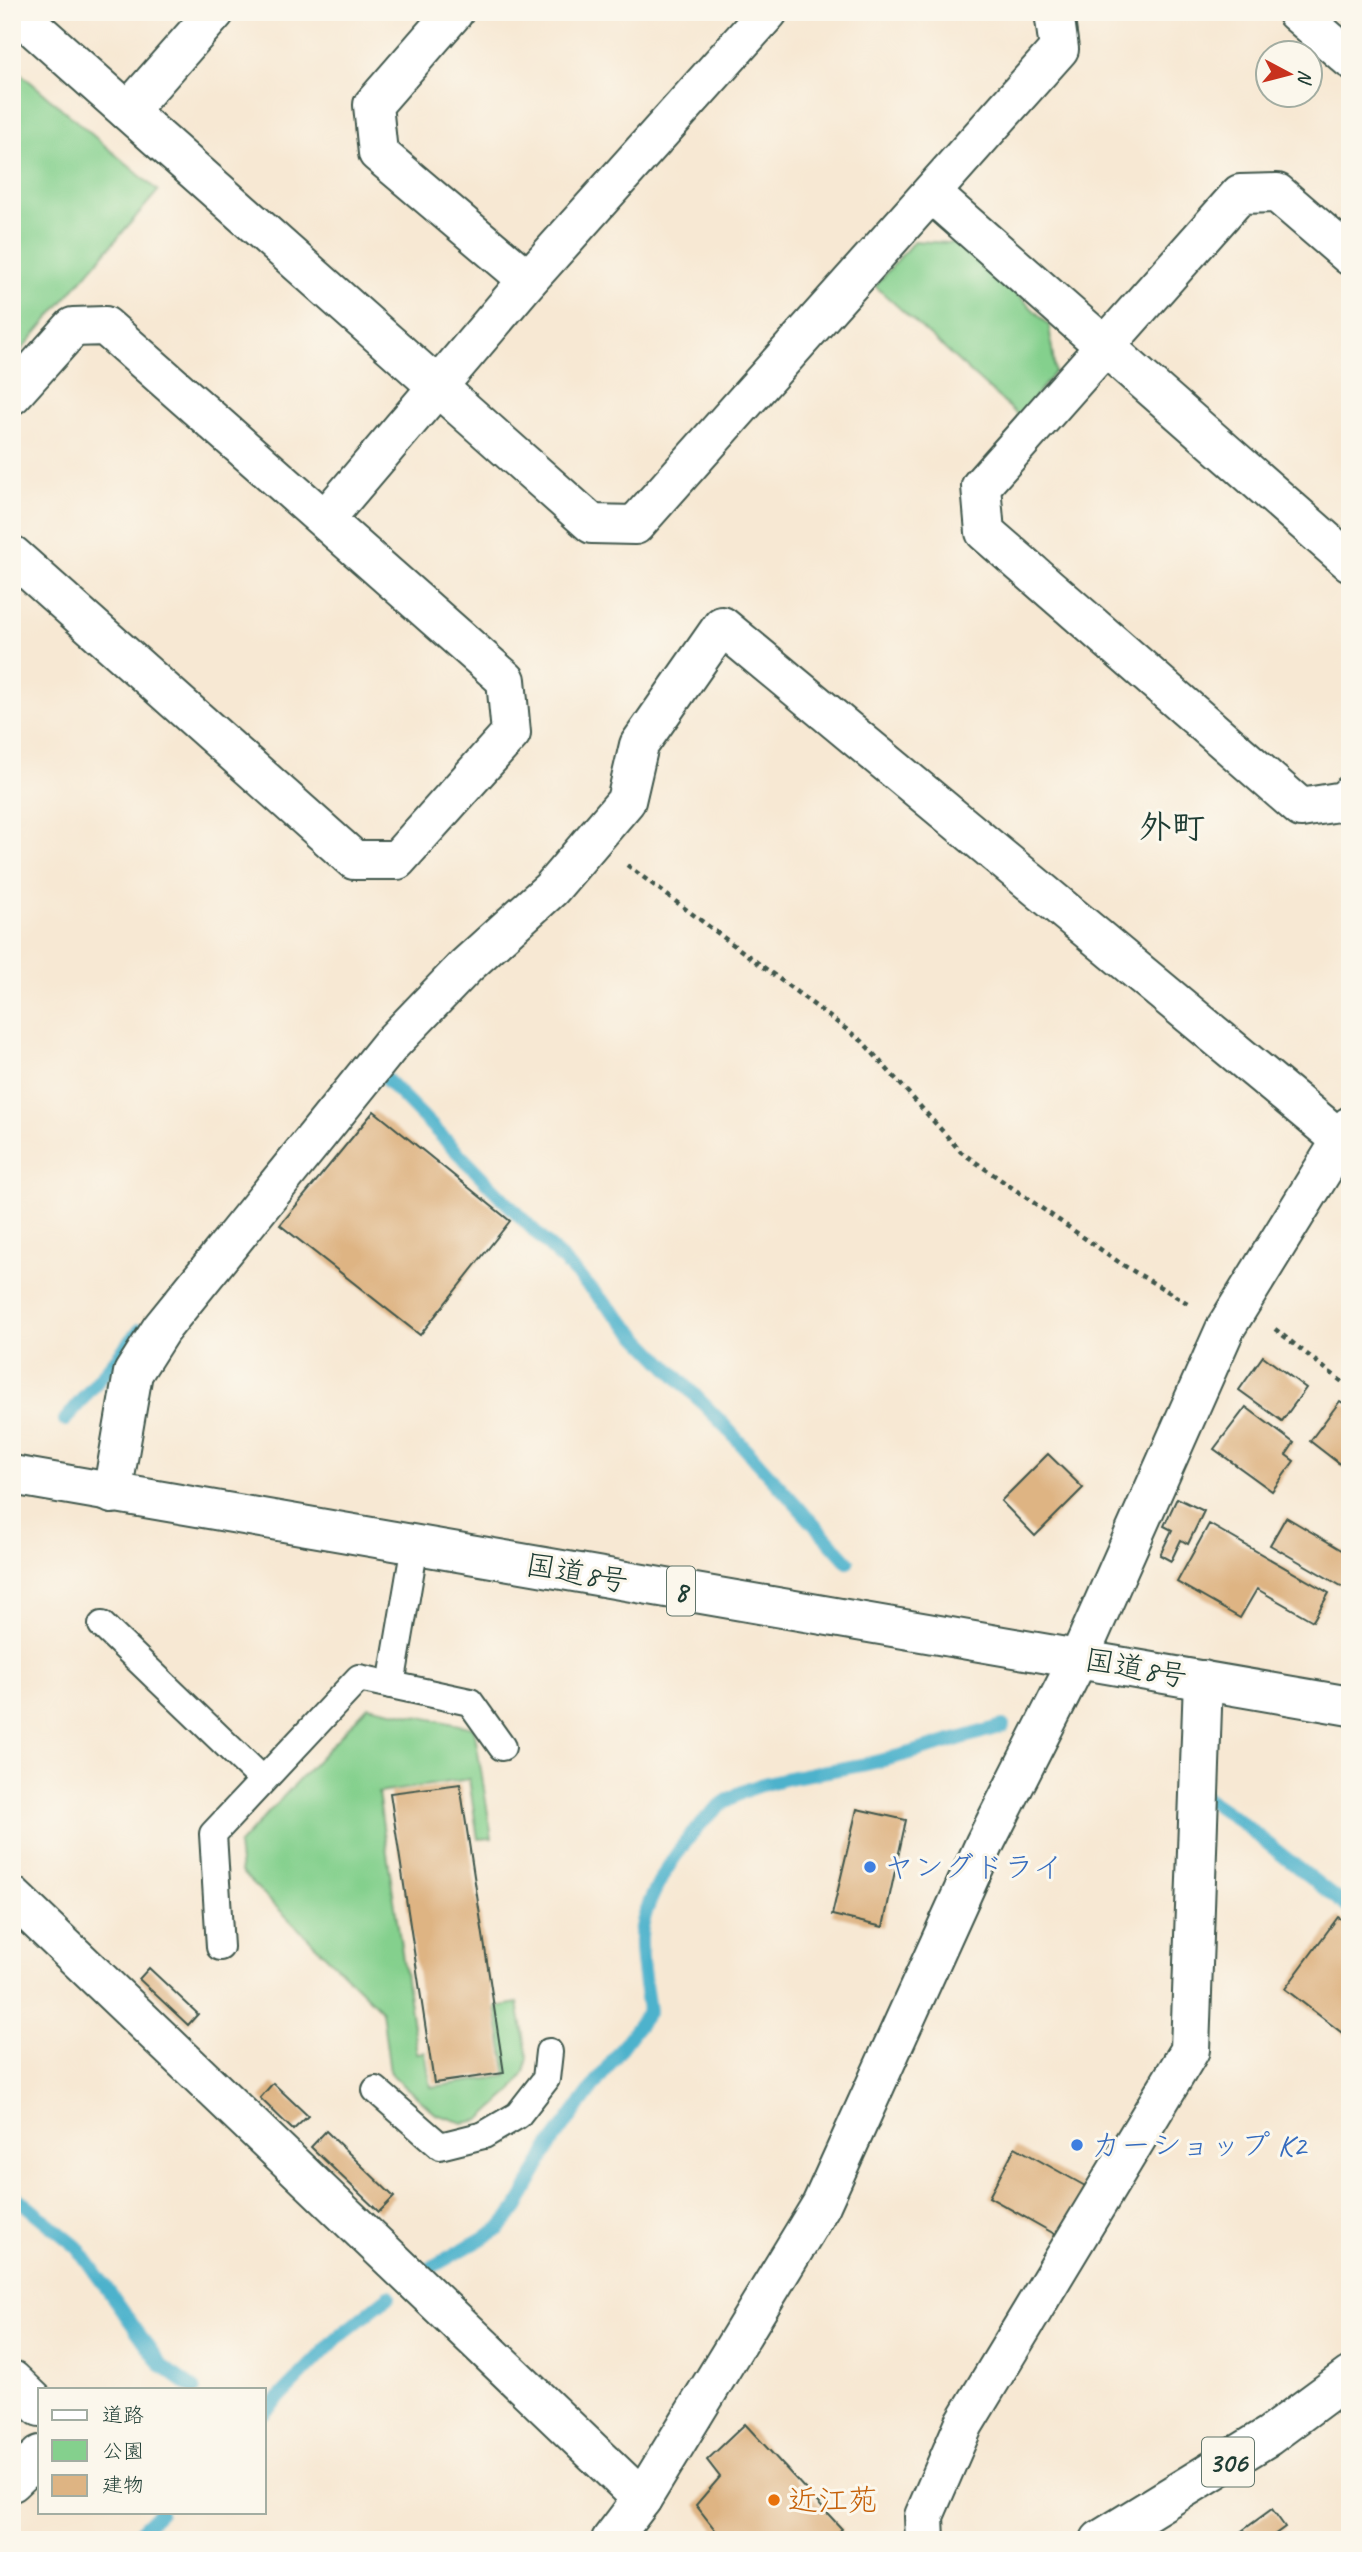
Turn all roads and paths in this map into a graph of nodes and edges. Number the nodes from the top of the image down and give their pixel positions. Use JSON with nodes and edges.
{"nodes":[{"id":1,"x":16,"y":12,"type":"edge"},
{"id":2,"x":215,"y":12,"type":"edge"},
{"id":3,"x":454,"y":12,"type":"edge"},
{"id":4,"x":768,"y":12,"type":"edge"},
{"id":5,"x":1054,"y":12,"type":"edge"},
{"id":6,"x":1296,"y":12,"type":"edge"},
{"id":7,"x":1350,"y":59,"type":"edge"},
{"id":8,"x":128,"y":111,"type":"junction"},
{"id":9,"x":932,"y":194,"type":"junction"},
{"id":10,"x":1350,"y":256,"type":"edge"},
{"id":11,"x":528,"y":280,"type":"junction"},
{"id":12,"x":1107,"y":347,"type":"junction"},
{"id":13,"x":439,"y":386,"type":"junction"},
{"id":14,"x":12,"y":395,"type":"edge"},
{"id":15,"x":326,"y":518,"type":"junction"},
{"id":16,"x":12,"y":555,"type":"edge"},
{"id":17,"x":1350,"y":562,"type":"edge"},
{"id":18,"x":1350,"y":794,"type":"edge"},
{"id":19,"x":593,"y":840,"type":"junction"},
{"id":20,"x":1345,"y":1133,"type":"edge"},
{"id":21,"x":1233,"y":1315,"type":"junction"},
{"id":22,"x":1350,"y":1388,"type":"edge"},
{"id":23,"x":12,"y":1475,"type":"edge"},
{"id":24,"x":112,"y":1494,"type":"junction"},
{"id":25,"x":415,"y":1545,"type":"junction"},
{"id":26,"x":102,"y":1625,"type":"dead end"},
{"id":27,"x":1350,"y":1641,"type":"edge"},
{"id":28,"x":1079,"y":1658,"type":"junction"},
{"id":29,"x":1343,"y":1662,"type":"dead end"},
{"id":30,"x":1203,"y":1680,"type":"junction"},
{"id":31,"x":391,"y":1685,"type":"junction"},
{"id":32,"x":1350,"y":1706,"type":"edge"},
{"id":33,"x":502,"y":1748,"type":"dead end"},
{"id":34,"x":263,"y":1780,"type":"junction"},
{"id":35,"x":12,"y":1896,"type":"edge"},
{"id":36,"x":220,"y":1947,"type":"dead end"},
{"id":37,"x":549,"y":2052,"type":"dead end"},
{"id":38,"x":376,"y":2090,"type":"dead end"},
{"id":39,"x":1350,"y":2376,"type":"edge"},
{"id":40,"x":12,"y":2380,"type":"edge"},
{"id":41,"x":38,"y":2405,"type":"edge"},
{"id":42,"x":38,"y":2457,"type":"edge"},
{"id":43,"x":12,"y":2483,"type":"edge"},
{"id":44,"x":642,"y":2499,"type":"junction"},
{"id":45,"x":611,"y":2540,"type":"edge"},
{"id":46,"x":925,"y":2540,"type":"edge"},
{"id":47,"x":1100,"y":2540,"type":"edge"}],
"edges":[{"from":1,"to":8,"type":"main road"},
{"from":2,"to":8,"type":"main road"},
{"from":3,"to":11,"type":"main road"},
{"from":4,"to":11,"type":"main road"},
{"from":5,"to":9,"type":"main road"},
{"from":6,"to":7,"type":"main road"},
{"from":8,"to":13,"type":"main road"},
{"from":9,"to":12,"type":"main road"},
{"from":9,"to":13,"type":"main road"},
{"from":10,"to":12,"type":"main road"},
{"from":11,"to":13,"type":"main road"},
{"from":12,"to":17,"type":"main road"},
{"from":12,"to":18,"type":"main road"},
{"from":13,"to":15,"type":"main road"},
{"from":14,"to":15,"type":"main road"},
{"from":15,"to":16,"type":"main road"},
{"from":19,"to":20,"type":"main road"},
{"from":19,"to":21,"type":"path"},
{"from":19,"to":24,"type":"main road"},
{"from":20,"to":21,"type":"main road"},
{"from":21,"to":22,"type":"path"},
{"from":21,"to":28,"type":"main road"},
{"from":23,"to":24,"type":"main road","name":"国道8号","number":"8"},
{"from":24,"to":25,"type":"main road","name":"国道8号","number":"8"},
{"from":25,"to":28,"type":"main road","name":"国道8号","number":"8"},
{"from":25,"to":31,"type":"lane"},
{"from":26,"to":34,"type":"lane"},
{"from":27,"to":29,"type":"path"},
{"from":28,"to":30,"type":"main road","name":"国道8号","number":"8"},
{"from":28,"to":44,"type":"main road"},
{"from":30,"to":32,"type":"main road","name":"国道8号","number":"8"},
{"from":30,"to":46,"type":"main road"},
{"from":31,"to":33,"type":"lane"},
{"from":31,"to":34,"type":"lane"},
{"from":34,"to":36,"type":"lane"},
{"from":35,"to":44,"type":"main road"},
{"from":37,"to":38,"type":"lane"},
{"from":39,"to":47,"type":"main road","number":"306"},
{"from":40,"to":41,"type":"main road"},
{"from":42,"to":43,"type":"main road"},
{"from":44,"to":45,"type":"main road"}]}
